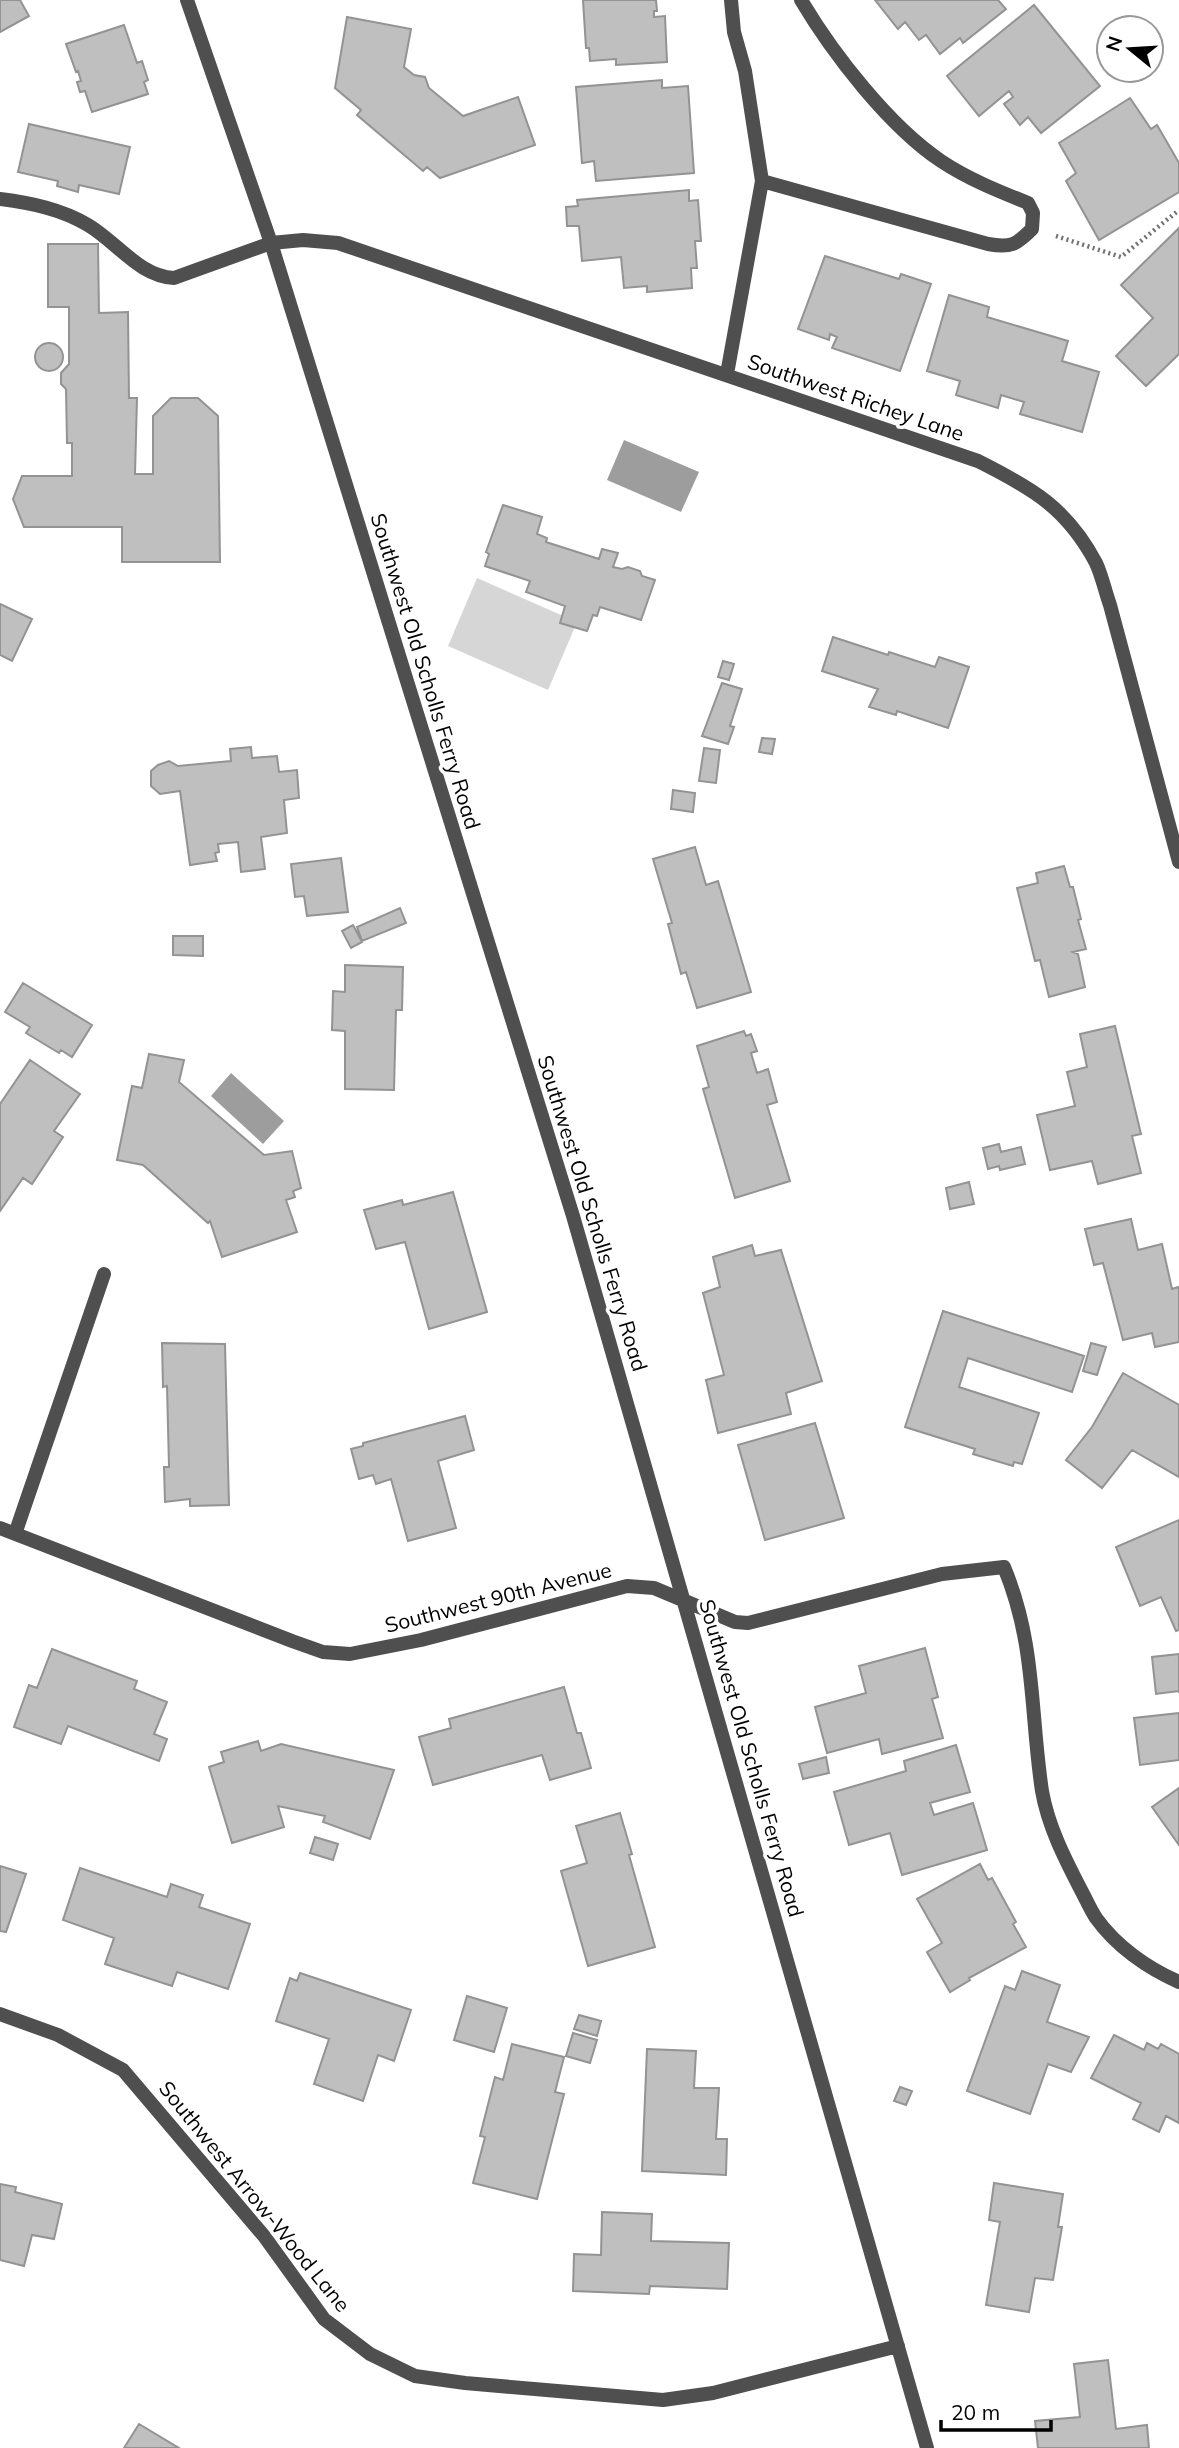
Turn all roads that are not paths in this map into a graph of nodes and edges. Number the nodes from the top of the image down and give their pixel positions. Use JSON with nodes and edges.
{"nodes":[{"id":1,"x":187,"y":0,"type":"edge"},
{"id":2,"x":730,"y":0,"type":"edge"},
{"id":3,"x":801,"y":0,"type":"edge"},
{"id":4,"x":762,"y":181,"type":"junction"},
{"id":5,"x":0,"y":200,"type":"edge"},
{"id":6,"x":271,"y":243,"type":"junction"},
{"id":7,"x":727,"y":374,"type":"junction"},
{"id":8,"x":1179,"y":862,"type":"edge"},
{"id":9,"x":104,"y":1274,"type":"dead end"},
{"id":10,"x":0,"y":1528,"type":"edge"},
{"id":11,"x":15,"y":1534,"type":"junction"},
{"id":12,"x":686,"y":1601,"type":"junction"},
{"id":13,"x":1179,"y":1982,"type":"edge"},
{"id":14,"x":0,"y":2014,"type":"edge"},
{"id":15,"x":898,"y":2346,"type":"junction"},
{"id":16,"x":927,"y":2448,"type":"edge"}],
"edges":[{"from":1,"to":6,"type":"street","name":"Southwest Old Scholls Ferry Road"},
{"from":2,"to":4,"type":"street"},
{"from":3,"to":4,"type":"street"},
{"from":4,"to":7,"type":"street"},
{"from":5,"to":6,"type":"street","name":"Southwest Richey Lane"},
{"from":6,"to":7,"type":"street","name":"Southwest Richey Lane"},
{"from":6,"to":12,"type":"street","name":"Southwest Old Scholls Ferry Road"},
{"from":7,"to":8,"type":"street","name":"Southwest Richey Lane"},
{"from":9,"to":11,"type":"street"},
{"from":10,"to":11,"type":"street","name":"Southwest 90th Avenue"},
{"from":11,"to":12,"type":"street","name":"Southwest 90th Avenue"},
{"from":12,"to":13,"type":"street","name":"Southwest 90th Avenue"},
{"from":12,"to":15,"type":"street","name":"Southwest Old Scholls Ferry Road"},
{"from":14,"to":15,"type":"street","name":"Southwest Arrow-Wood Lane"},
{"from":15,"to":16,"type":"street","name":"Southwest Old Scholls Ferry Road"}]}
